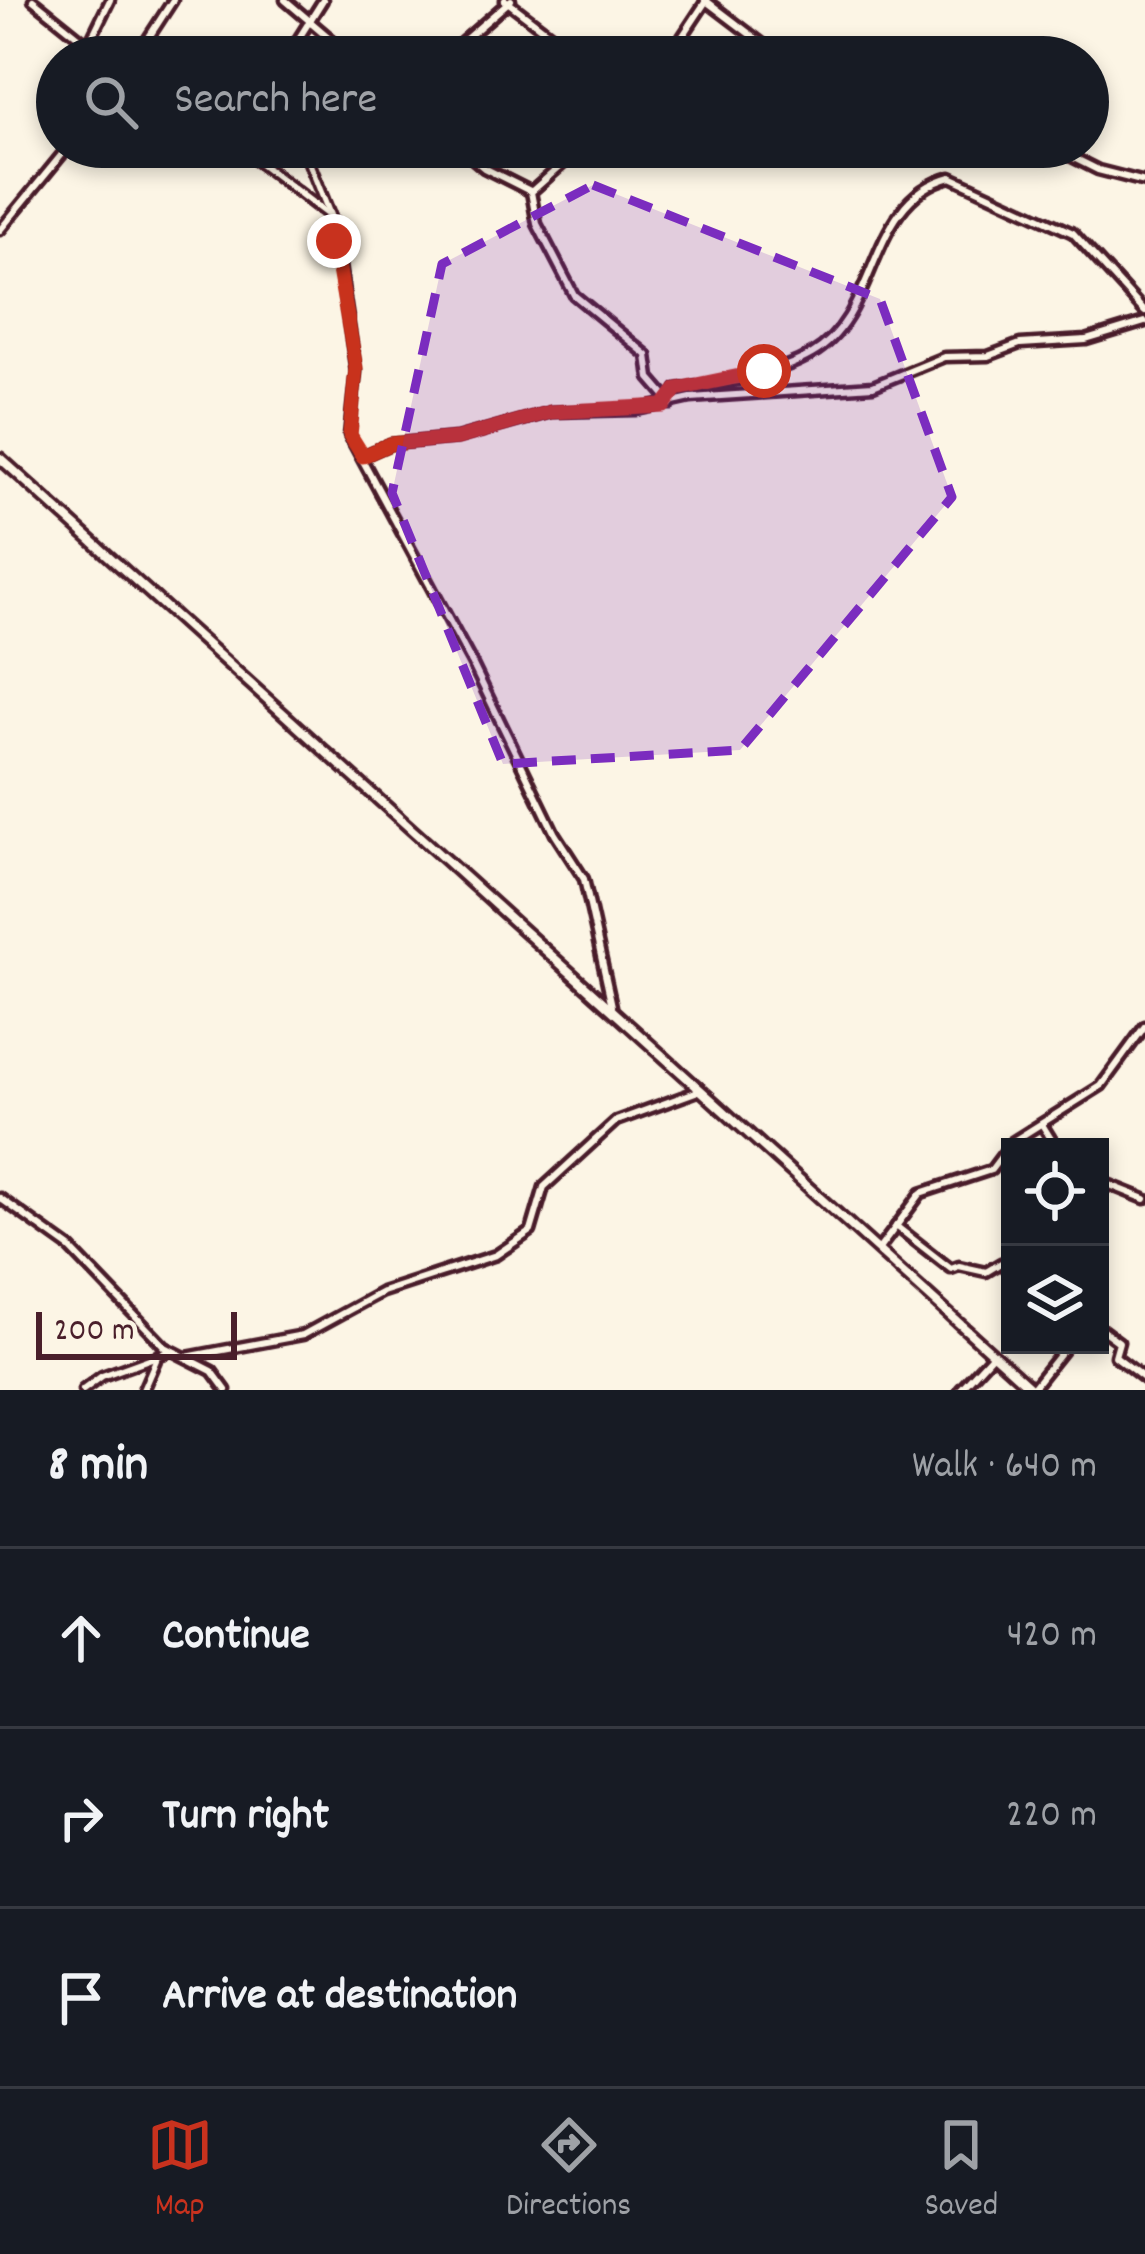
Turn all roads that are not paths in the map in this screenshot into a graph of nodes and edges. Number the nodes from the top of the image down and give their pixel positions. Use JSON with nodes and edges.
{"nodes":[{"id":1,"x":33,"y":0,"type":"edge"},
{"id":2,"x":110,"y":0,"type":"edge"},
{"id":3,"x":172,"y":0,"type":"edge"},
{"id":4,"x":285,"y":0,"type":"edge"},
{"id":5,"x":323,"y":0,"type":"edge"},
{"id":6,"x":706,"y":0,"type":"edge"},
{"id":7,"x":508,"y":1,"type":"edge"},
{"id":8,"x":310,"y":20,"type":"junction"},
{"id":9,"x":80,"y":36,"type":"edge"},
{"id":10,"x":92,"y":36,"type":"edge"},
{"id":11,"x":149,"y":36,"type":"edge"},
{"id":12,"x":300,"y":36,"type":"edge"},
{"id":13,"x":328,"y":36,"type":"edge"},
{"id":14,"x":469,"y":36,"type":"edge"},
{"id":15,"x":553,"y":36,"type":"edge"},
{"id":16,"x":683,"y":36,"type":"edge"},
{"id":17,"x":753,"y":36,"type":"edge"},
{"id":18,"x":51,"y":168,"type":"edge"},
{"id":19,"x":267,"y":168,"type":"edge"},
{"id":20,"x":311,"y":168,"type":"edge"},
{"id":21,"x":483,"y":168,"type":"edge"},
{"id":22,"x":559,"y":168,"type":"edge"},
{"id":23,"x":1095,"y":168,"type":"edge"},
{"id":24,"x":1145,"y":182,"type":"edge"},
{"id":25,"x":532,"y":191,"type":"junction"},
{"id":26,"x":329,"y":215,"type":"junction"},
{"id":27,"x":0,"y":230,"type":"edge"},
{"id":28,"x":1145,"y":312,"type":"edge"},
{"id":29,"x":1145,"y":322,"type":"edge"},
{"id":30,"x":671,"y":403,"type":"junction"},
{"id":31,"x":363,"y":456,"type":"junction"},
{"id":32,"x":0,"y":458,"type":"edge"},
{"id":33,"x":612,"y":1006,"type":"junction"},
{"id":34,"x":1145,"y":1026,"type":"edge"},
{"id":35,"x":701,"y":1090,"type":"junction"},
{"id":36,"x":1043,"y":1126,"type":"junction"},
{"id":37,"x":1050,"y":1138,"type":"edge"},
{"id":38,"x":1109,"y":1185,"type":"edge"},
{"id":39,"x":0,"y":1198,"type":"edge"},
{"id":40,"x":1145,"y":1199,"type":"edge"},
{"id":41,"x":896,"y":1226,"type":"junction"},
{"id":42,"x":879,"y":1249,"type":"junction"},
{"id":43,"x":1001,"y":1263,"type":"edge"},
{"id":44,"x":1109,"y":1334,"type":"edge"},
{"id":45,"x":171,"y":1351,"type":"junction"},
{"id":46,"x":220,"y":1353,"type":"junction"},
{"id":47,"x":993,"y":1354,"type":"junction"},
{"id":48,"x":1059,"y":1354,"type":"edge"},
{"id":49,"x":186,"y":1357,"type":"junction"},
{"id":50,"x":156,"y":1360,"type":"junction"},
{"id":51,"x":212,"y":1371,"type":"junction"},
{"id":52,"x":1145,"y":1379,"type":"edge"},
{"id":53,"x":966,"y":1388,"type":"edge"},
{"id":54,"x":1032,"y":1389,"type":"edge"},
{"id":55,"x":83,"y":1390,"type":"edge"},
{"id":56,"x":143,"y":1390,"type":"edge"},
{"id":57,"x":226,"y":1390,"type":"edge"}],
"edges":[{"from":1,"to":9,"type":"street"},
{"from":2,"to":10,"type":"street"},
{"from":3,"to":11,"type":"street"},
{"from":4,"to":8,"type":"street"},
{"from":5,"to":8,"type":"street"},
{"from":6,"to":16,"type":"street"},
{"from":6,"to":17,"type":"street"},
{"from":7,"to":14,"type":"street"},
{"from":7,"to":15,"type":"street"},
{"from":8,"to":12,"type":"street"},
{"from":8,"to":13,"type":"street"},
{"from":18,"to":27,"type":"street"},
{"from":19,"to":26,"type":"street"},
{"from":20,"to":26,"type":"street"},
{"from":21,"to":25,"type":"street"},
{"from":22,"to":25,"type":"street"},
{"from":23,"to":24,"type":"street"},
{"from":25,"to":30,"type":"street"},
{"from":26,"to":31,"type":"street"},
{"from":28,"to":30,"type":"street"},
{"from":29,"to":30,"type":"street"},
{"from":30,"to":31,"type":"street"},
{"from":31,"to":33,"type":"street"},
{"from":32,"to":33,"type":"main road"},
{"from":33,"to":35,"type":"main road"},
{"from":34,"to":36,"type":"street"},
{"from":35,"to":42,"type":"main road"},
{"from":35,"to":46,"type":"street"},
{"from":36,"to":37,"type":"street"},
{"from":36,"to":41,"type":"street"},
{"from":38,"to":40,"type":"street"},
{"from":39,"to":45,"type":"street"},
{"from":41,"to":42,"type":"street"},
{"from":41,"to":43,"type":"street"},
{"from":42,"to":47,"type":"main road"},
{"from":44,"to":52,"type":"street"},
{"from":45,"to":49,"type":"street"},
{"from":45,"to":50,"type":"street"},
{"from":46,"to":49,"type":"street"},
{"from":46,"to":51,"type":"street"},
{"from":47,"to":53,"type":"street"},
{"from":47,"to":54,"type":"main road"},
{"from":48,"to":54,"type":"street"},
{"from":49,"to":51,"type":"street"},
{"from":50,"to":55,"type":"street"},
{"from":50,"to":56,"type":"street"},
{"from":51,"to":57,"type":"street"}]}
